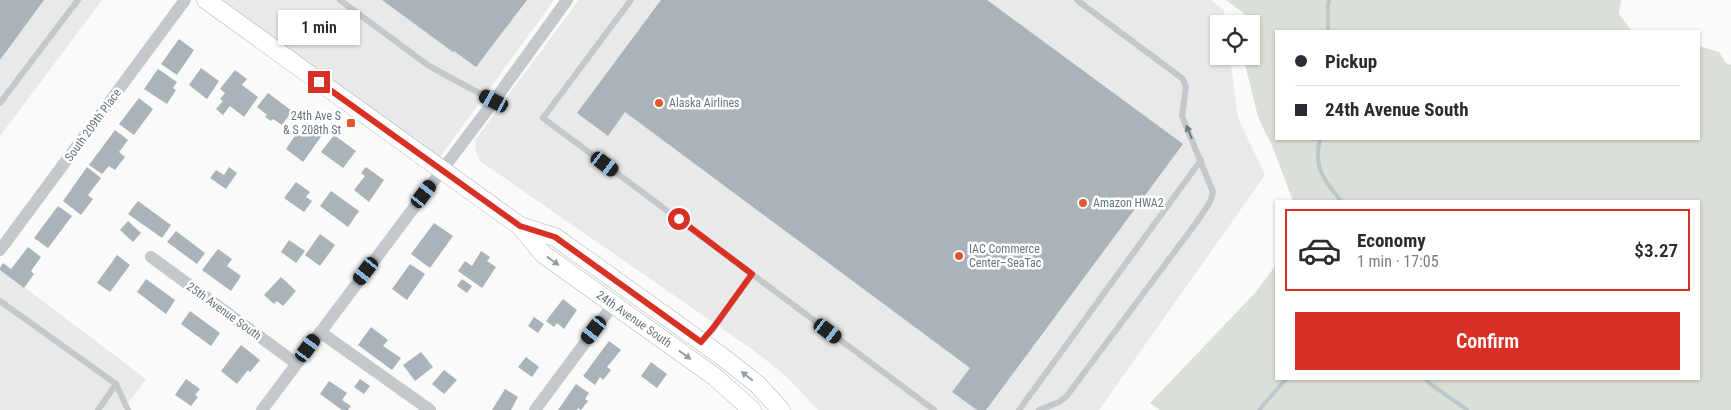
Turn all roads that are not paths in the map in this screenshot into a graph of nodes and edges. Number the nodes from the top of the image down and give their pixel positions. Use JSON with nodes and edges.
{"nodes":[{"id":1,"x":78,"y":0,"type":"edge"},
{"id":2,"x":185,"y":0,"type":"edge"},
{"id":3,"x":206,"y":0,"type":"edge"},
{"id":4,"x":340,"y":0,"type":"edge"},
{"id":5,"x":567,"y":0,"type":"edge"},
{"id":6,"x":631,"y":0,"type":"edge"},
{"id":7,"x":1077,"y":0,"type":"edge"},
{"id":8,"x":494,"y":101,"type":"junction"},
{"id":9,"x":0,"y":103,"type":"edge"},
{"id":10,"x":1201,"y":160,"type":"junction"},
{"id":11,"x":442,"y":170,"type":"junction"},
{"id":12,"x":520,"y":226,"type":"junction"},
{"id":13,"x":0,"y":250,"type":"edge"},
{"id":14,"x":151,"y":257,"type":"dead end"},
{"id":15,"x":752,"y":274,"type":"junction"},
{"id":16,"x":0,"y":301,"type":"edge"},
{"id":17,"x":613,"y":305,"type":"junction"},
{"id":18,"x":320,"y":332,"type":"junction"},
{"id":19,"x":701,"y":342,"type":"junction"},
{"id":20,"x":297,"y":364,"type":"junction"},
{"id":21,"x":116,"y":384,"type":"junction"},
{"id":22,"x":98,"y":410,"type":"edge"},
{"id":23,"x":128,"y":410,"type":"edge"},
{"id":24,"x":262,"y":410,"type":"edge"},
{"id":25,"x":430,"y":410,"type":"edge"},
{"id":26,"x":535,"y":410,"type":"edge"},
{"id":27,"x":752,"y":410,"type":"edge"},
{"id":28,"x":781,"y":410,"type":"edge"},
{"id":29,"x":934,"y":410,"type":"edge"},
{"id":30,"x":1019,"y":410,"type":"edge"},
{"id":31,"x":1039,"y":410,"type":"edge"}],
"edges":[{"from":1,"to":9,"type":"lane"},
{"from":2,"to":13,"type":"street","name":"South 209th Place"},
{"from":3,"to":11,"type":"street","name":"24th Avenue South"},
{"from":4,"to":8,"type":"lane"},
{"from":5,"to":8,"type":"street"},
{"from":6,"to":15,"type":"lane"},
{"from":10,"to":7,"type":"lane","one_way":true},
{"from":8,"to":11,"type":"street"},
{"from":10,"to":30,"type":"lane"},
{"from":10,"to":31,"type":"lane"},
{"from":11,"to":12,"type":"street","name":"24th Avenue South"},
{"from":11,"to":18,"type":"street"},
{"from":12,"to":17,"type":"street","name":"24th Avenue South","one_way":true},
{"from":12,"to":19,"type":"street","name":"24th Avenue South"},
{"from":14,"to":20,"type":"street","name":"25th Avenue South"},
{"from":15,"to":19,"type":"lane"},
{"from":15,"to":29,"type":"lane"},
{"from":16,"to":21,"type":"lane"},
{"from":17,"to":26,"type":"street"},
{"from":17,"to":27,"type":"street","name":"24th Avenue South","one_way":true},
{"from":18,"to":20,"type":"street"},
{"from":18,"to":25,"type":"street"},
{"from":28,"to":19,"type":"street","name":"24th Avenue South","one_way":true},
{"from":20,"to":24,"type":"street"},
{"from":21,"to":22,"type":"lane"},
{"from":21,"to":23,"type":"lane"}]}
